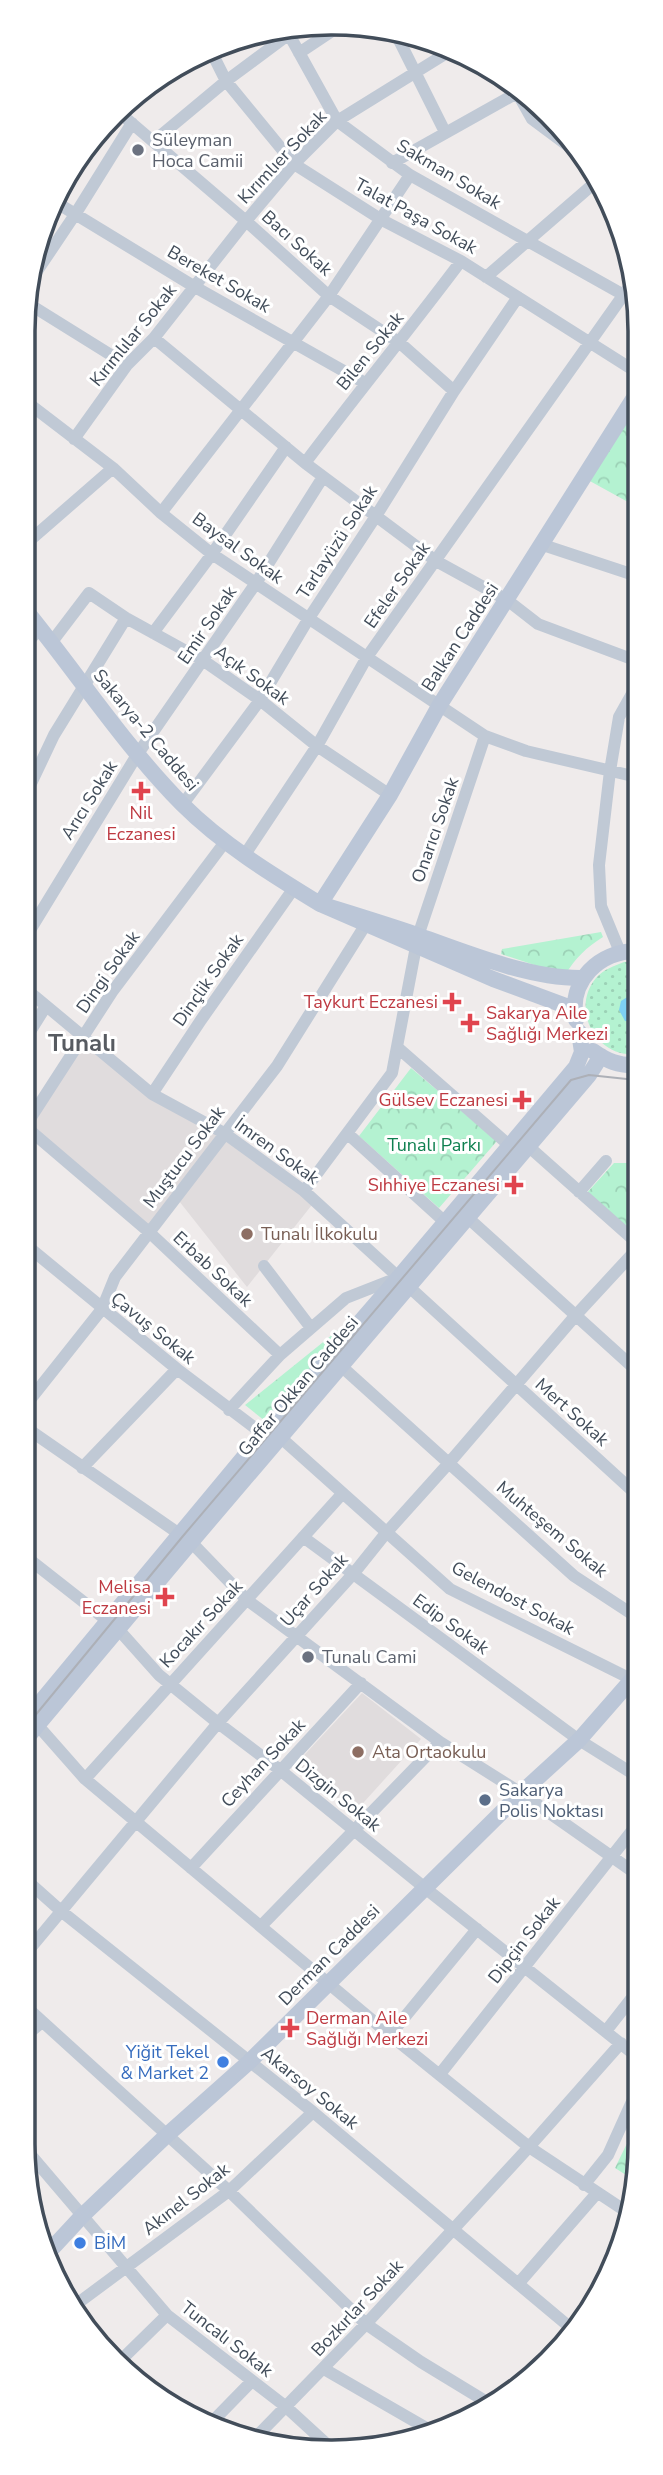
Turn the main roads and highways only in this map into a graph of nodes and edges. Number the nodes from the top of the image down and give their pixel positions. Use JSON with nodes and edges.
{"nodes":[{"id":1,"x":628,"y":408,"type":"edge"},
{"id":2,"x":35,"y":622,"type":"edge"},
{"id":3,"x":320,"y":904,"type":"junction"},
{"id":4,"x":417,"y":940,"type":"junction"},
{"id":5,"x":628,"y":952,"type":"edge"},
{"id":6,"x":583,"y":978,"type":"junction"},
{"id":7,"x":574,"y":1009,"type":"junction"},
{"id":8,"x":579,"y":1032,"type":"junction"},
{"id":9,"x":601,"y":1056,"type":"junction"},
{"id":10,"x":628,"y":1066,"type":"edge"},
{"id":11,"x":404,"y":1281,"type":"junction"},
{"id":12,"x":185,"y":1537,"type":"junction"},
{"id":13,"x":628,"y":1685,"type":"edge"},
{"id":14,"x":35,"y":1712,"type":"edge"},
{"id":15,"x":54,"y":2246,"type":"edge"}],
"edges":[{"from":1,"to":3,"type":"main road","name":"Balkan Caddesi"},
{"from":2,"to":3,"type":"main road","name":"Sakarya-2 Caddesi"},
{"from":3,"to":4,"type":"main road","name":"Sakarya-2 Caddesi"},
{"from":3,"to":4,"type":"main road","name":"Sakarya-2 Caddesi"},
{"from":4,"to":6,"type":"main road"},
{"from":4,"to":7,"type":"main road","name":"Sakarya-2 Caddesi"},
{"from":5,"to":6,"type":"main road"},
{"from":6,"to":7,"type":"main road"},
{"from":7,"to":8,"type":"main road"},
{"from":8,"to":9,"type":"main road"},
{"from":8,"to":11,"type":"main road","name":"Gaffar Okkan Caddesi"},
{"from":9,"to":10,"type":"main road"},
{"from":9,"to":11,"type":"main road","name":"Gaffar Okkan Caddesi"},
{"from":11,"to":12,"type":"main road","name":"Gaffar Okkan Caddesi"},
{"from":11,"to":12,"type":"main road","name":"Gaffar Okkan Caddesi"},
{"from":12,"to":14,"type":"main road","name":"Gaffar Okkan Caddesi"},
{"from":13,"to":15,"type":"main road","name":"Derman Caddesi"}]}
